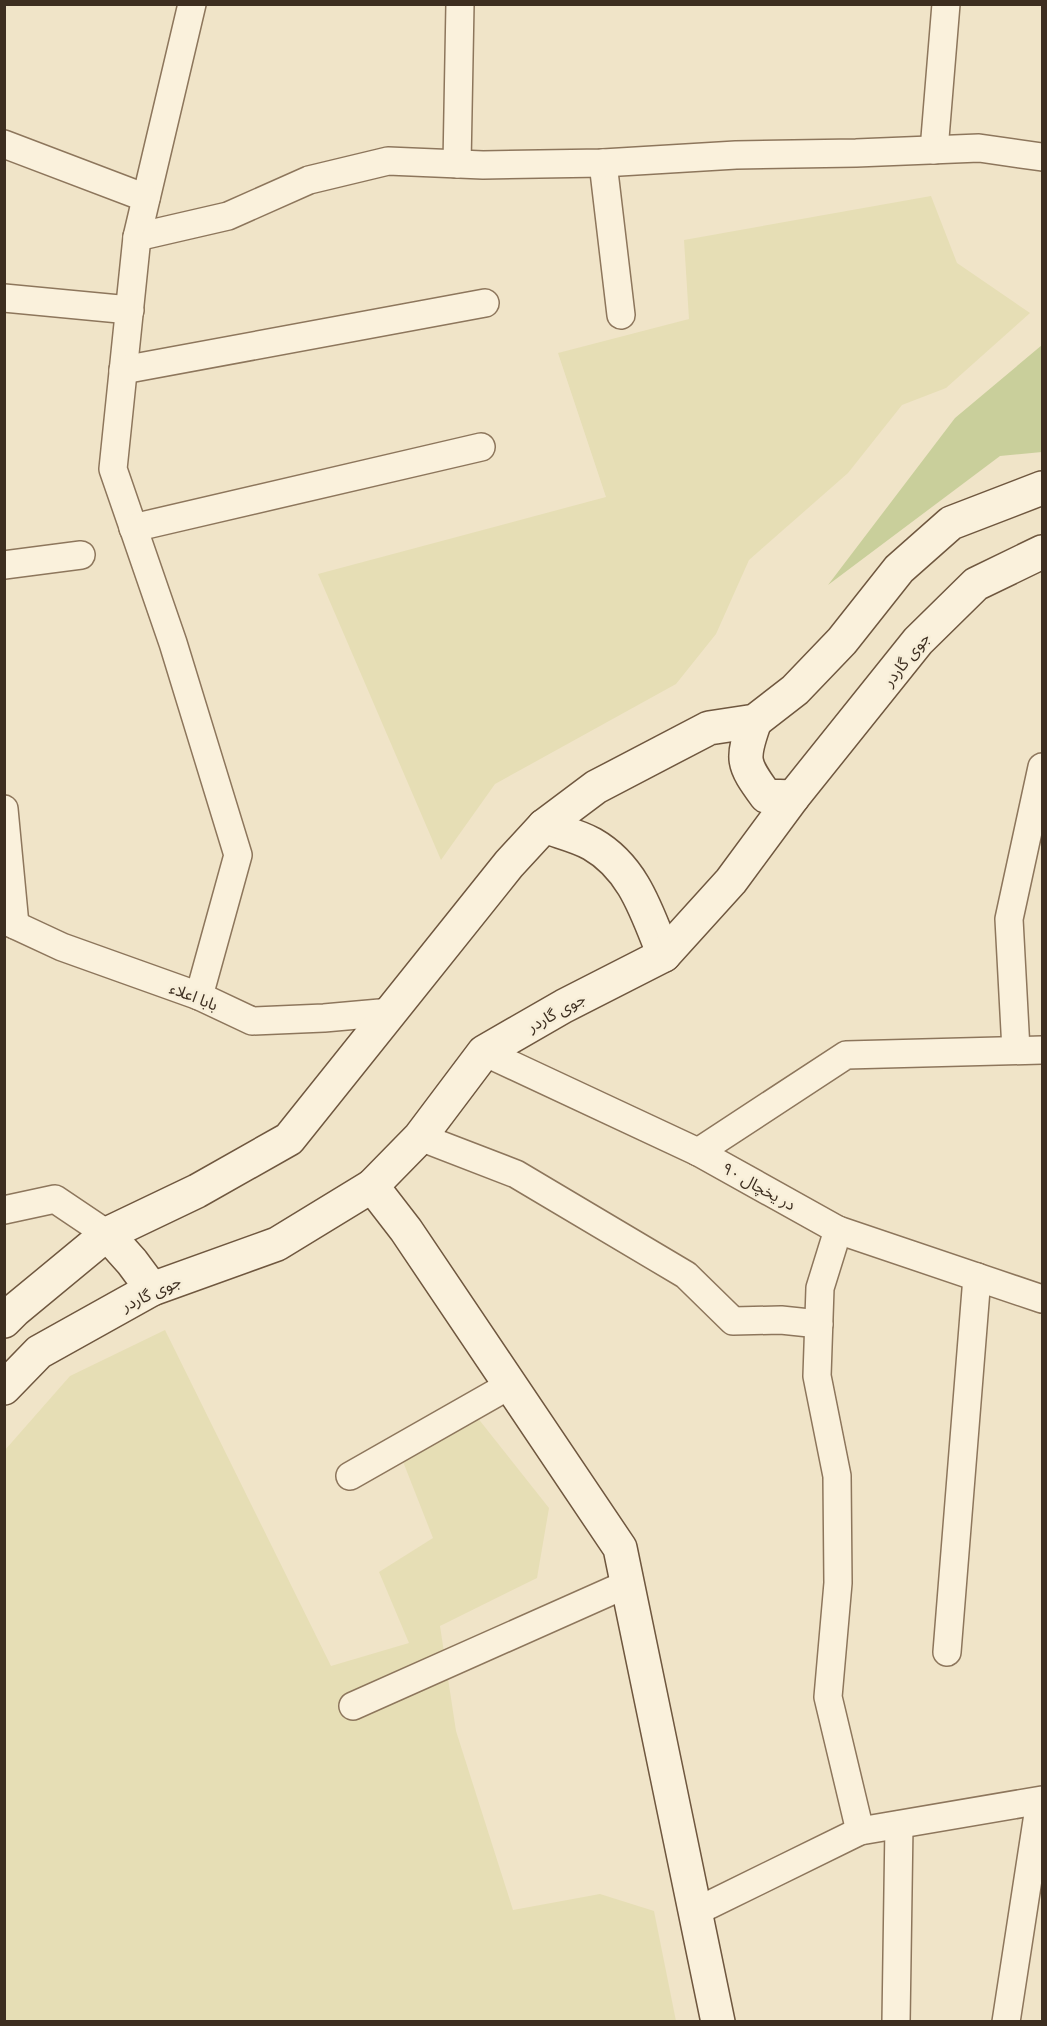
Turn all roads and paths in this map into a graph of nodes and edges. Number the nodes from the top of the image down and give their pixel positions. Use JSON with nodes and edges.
{"nodes":[{"id":1,"x":192,"y":4,"type":"edge"},
{"id":2,"x":460,"y":4,"type":"edge"},
{"id":3,"x":946,"y":4,"type":"edge"},
{"id":4,"x":4,"y":144,"type":"edge"},
{"id":5,"x":934,"y":150,"type":"junction"},
{"id":6,"x":1042,"y":157,"type":"edge"},
{"id":7,"x":603,"y":163,"type":"junction"},
{"id":8,"x":457,"y":164,"type":"junction"},
{"id":9,"x":146,"y":198,"type":"junction"},
{"id":10,"x":137,"y":237,"type":"junction"},
{"id":11,"x":4,"y":298,"type":"edge"},
{"id":12,"x":485,"y":303,"type":"dead end"},
{"id":13,"x":130,"y":310,"type":"junction"},
{"id":14,"x":621,"y":315,"type":"dead end"},
{"id":15,"x":123,"y":370,"type":"junction"},
{"id":16,"x":481,"y":447,"type":"dead end"},
{"id":17,"x":1042,"y":488,"type":"edge"},
{"id":18,"x":133,"y":528,"type":"junction"},
{"id":19,"x":1042,"y":552,"type":"edge"},
{"id":20,"x":81,"y":555,"type":"dead end"},
{"id":21,"x":4,"y":565,"type":"edge"},
{"id":22,"x":755,"y":722,"type":"junction"},
{"id":23,"x":1042,"y":767,"type":"edge"},
{"id":24,"x":792,"y":797,"type":"junction"},
{"id":25,"x":4,"y":808,"type":"edge"},
{"id":26,"x":1036,"y":820,"type":"edge"},
{"id":27,"x":544,"y":826,"type":"junction"},
{"id":28,"x":10,"y":923,"type":"edge"},
{"id":29,"x":664,"y":955,"type":"junction"},
{"id":30,"x":199,"y":996,"type":"junction"},
{"id":31,"x":392,"y":1012,"type":"junction"},
{"id":32,"x":1029,"y":1050,"type":"edge"},
{"id":33,"x":484,"y":1052,"type":"junction"},
{"id":34,"x":420,"y":1137,"type":"junction"},
{"id":35,"x":698,"y":1152,"type":"junction"},
{"id":36,"x":372,"y":1186,"type":"junction"},
{"id":37,"x":4,"y":1210,"type":"edge"},
{"id":38,"x":838,"y":1230,"type":"junction"},
{"id":39,"x":107,"y":1234,"type":"junction"},
{"id":40,"x":977,"y":1277,"type":"junction"},
{"id":41,"x":152,"y":1289,"type":"junction"},
{"id":42,"x":1042,"y":1299,"type":"edge"},
{"id":43,"x":4,"y":1321,"type":"edge"},
{"id":44,"x":819,"y":1324,"type":"junction"},
{"id":45,"x":510,"y":1385,"type":"junction"},
{"id":46,"x":4,"y":1388,"type":"edge"},
{"id":47,"x":350,"y":1476,"type":"dead end"},
{"id":48,"x":627,"y":1584,"type":"junction"},
{"id":49,"x":947,"y":1652,"type":"dead end"},
{"id":50,"x":353,"y":1706,"type":"dead end"},
{"id":51,"x":1041,"y":1801,"type":"edge"},
{"id":52,"x":899,"y":1825,"type":"junction"},
{"id":53,"x":860,"y":1831,"type":"junction"},
{"id":54,"x":695,"y":1912,"type":"junction"},
{"id":55,"x":718,"y":2022,"type":"edge"},
{"id":56,"x":896,"y":2022,"type":"edge"},
{"id":57,"x":1006,"y":2022,"type":"edge"}],
"edges":[{"from":1,"to":9,"type":"street"},
{"from":2,"to":8,"type":"street"},
{"from":3,"to":5,"type":"street"},
{"from":4,"to":9,"type":"street"},
{"from":5,"to":6,"type":"street"},
{"from":5,"to":7,"type":"street"},
{"from":7,"to":8,"type":"street"},
{"from":7,"to":14,"type":"street"},
{"from":8,"to":10,"type":"street"},
{"from":9,"to":10,"type":"street"},
{"from":10,"to":13,"type":"street"},
{"from":11,"to":13,"type":"street"},
{"from":12,"to":15,"type":"street"},
{"from":13,"to":15,"type":"street"},
{"from":15,"to":18,"type":"street"},
{"from":16,"to":18,"type":"street"},
{"from":17,"to":22,"type":"street"},
{"from":18,"to":30,"type":"street"},
{"from":19,"to":24,"type":"street","name":"جوی گاردر"},
{"from":20,"to":21,"type":"street"},
{"from":22,"to":24,"type":"street"},
{"from":22,"to":27,"type":"street"},
{"from":23,"to":26,"type":"street"},
{"from":24,"to":29,"type":"street","name":"جوی گاردر"},
{"from":25,"to":28,"type":"street"},
{"from":26,"to":32,"type":"street"},
{"from":27,"to":29,"type":"street"},
{"from":27,"to":31,"type":"street"},
{"from":28,"to":30,"type":"street","name":"بابا اعلاء"},
{"from":29,"to":33,"type":"street","name":"جوی گاردر"},
{"from":30,"to":31,"type":"street","name":"بابا اعلاء"},
{"from":31,"to":39,"type":"street"},
{"from":32,"to":35,"type":"street"},
{"from":33,"to":34,"type":"street","name":"جوی گاردر"},
{"from":33,"to":35,"type":"street","name":"در یخچال ۹۰"},
{"from":34,"to":36,"type":"street","name":"جوی گاردر"},
{"from":34,"to":44,"type":"street"},
{"from":35,"to":38,"type":"street","name":"در یخچال ۹۰"},
{"from":36,"to":41,"type":"street","name":"جوی گاردر"},
{"from":36,"to":45,"type":"street"},
{"from":37,"to":39,"type":"street"},
{"from":38,"to":40,"type":"street","name":"در یخچال ۹۰"},
{"from":38,"to":44,"type":"street"},
{"from":39,"to":41,"type":"street"},
{"from":39,"to":43,"type":"street"},
{"from":40,"to":42,"type":"street","name":"در یخچال ۹۰"},
{"from":40,"to":49,"type":"street"},
{"from":41,"to":46,"type":"street","name":"جوی گاردر"},
{"from":44,"to":53,"type":"street"},
{"from":45,"to":47,"type":"street"},
{"from":45,"to":48,"type":"street"},
{"from":48,"to":50,"type":"street"},
{"from":48,"to":54,"type":"street"},
{"from":51,"to":52,"type":"street"},
{"from":51,"to":57,"type":"street"},
{"from":52,"to":53,"type":"street"},
{"from":52,"to":56,"type":"street"},
{"from":53,"to":54,"type":"street"},
{"from":54,"to":55,"type":"street"}]}
